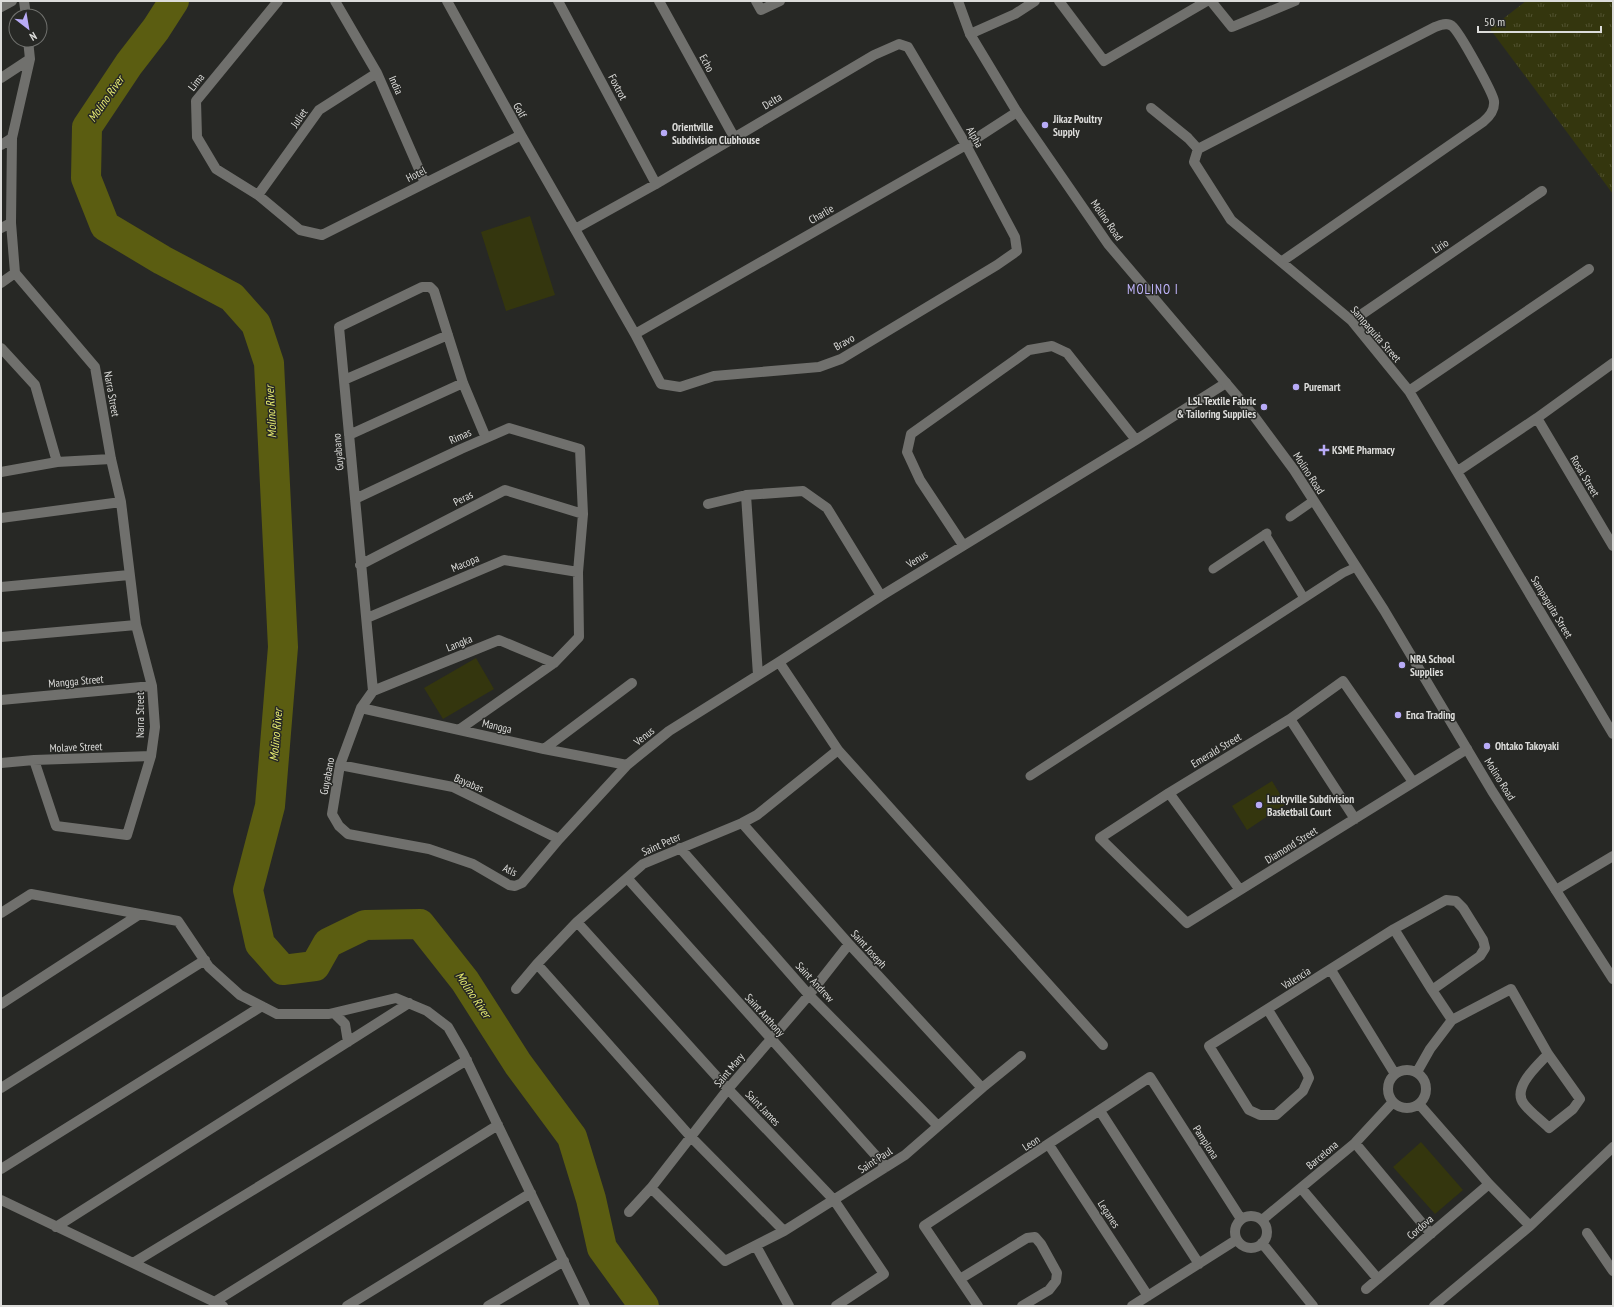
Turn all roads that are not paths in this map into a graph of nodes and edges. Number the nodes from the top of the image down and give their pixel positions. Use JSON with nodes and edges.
{"nodes":[{"id":1,"x":12,"y":1,"type":"edge"},
{"id":2,"x":278,"y":1,"type":"edge"},
{"id":3,"x":335,"y":1,"type":"edge"},
{"id":4,"x":448,"y":1,"type":"edge"},
{"id":5,"x":558,"y":1,"type":"edge"},
{"id":6,"x":659,"y":1,"type":"edge"},
{"id":7,"x":756,"y":1,"type":"edge"},
{"id":8,"x":780,"y":1,"type":"edge"},
{"id":9,"x":958,"y":1,"type":"edge"},
{"id":10,"x":1035,"y":1,"type":"edge"},
{"id":11,"x":1059,"y":1,"type":"edge"},
{"id":12,"x":1207,"y":1,"type":"edge"},
{"id":13,"x":1212,"y":1,"type":"edge"},
{"id":14,"x":1295,"y":1,"type":"edge"},
{"id":15,"x":1,"y":7,"type":"edge"},
{"id":16,"x":970,"y":34,"type":"junction"},
{"id":17,"x":899,"y":44,"type":"joint"},
{"id":18,"x":29,"y":48,"type":"edge"},
{"id":19,"x":30,"y":59,"type":"junction"},
{"id":20,"x":377,"y":73,"type":"junction"},
{"id":21,"x":1,"y":78,"type":"edge"},
{"id":22,"x":1151,"y":108,"type":"dead end"},
{"id":23,"x":1017,"y":112,"type":"junction"},
{"id":24,"x":521,"y":136,"type":"junction"},
{"id":25,"x":734,"y":137,"type":"junction"},
{"id":26,"x":12,"y":138,"type":"junction"},
{"id":27,"x":1,"y":145,"type":"edge"},
{"id":28,"x":966,"y":145,"type":"junction"},
{"id":29,"x":1198,"y":149,"type":"junction"},
{"id":30,"x":425,"y":183,"type":"junction"},
{"id":31,"x":656,"y":184,"type":"junction"},
{"id":32,"x":1542,"y":191,"type":"dead end"},
{"id":33,"x":258,"y":196,"type":"junction"},
{"id":34,"x":11,"y":223,"type":"junction"},
{"id":35,"x":1,"y":228,"type":"edge"},
{"id":36,"x":575,"y":229,"type":"junction"},
{"id":37,"x":322,"y":236,"type":"joint"},
{"id":38,"x":1017,"y":251,"type":"joint"},
{"id":39,"x":1281,"y":262,"type":"junction"},
{"id":40,"x":1589,"y":269,"type":"dead end"},
{"id":41,"x":14,"y":273,"type":"junction"},
{"id":42,"x":1,"y":283,"type":"edge"},
{"id":43,"x":1352,"y":322,"type":"junction"},
{"id":44,"x":635,"y":334,"type":"junction"},
{"id":45,"x":448,"y":335,"type":"junction"},
{"id":46,"x":1,"y":348,"type":"edge"},
{"id":47,"x":1613,"y":364,"type":"edge"},
{"id":48,"x":344,"y":380,"type":"junction"},
{"id":49,"x":463,"y":383,"type":"junction"},
{"id":50,"x":1226,"y":383,"type":"junction"},
{"id":51,"x":661,"y":384,"type":"joint"},
{"id":52,"x":1409,"y":391,"type":"junction"},
{"id":53,"x":1537,"y":418,"type":"junction"},
{"id":54,"x":349,"y":435,"type":"junction"},
{"id":55,"x":486,"y":438,"type":"junction"},
{"id":56,"x":1136,"y":440,"type":"junction"},
{"id":57,"x":111,"y":459,"type":"junction"},
{"id":58,"x":57,"y":462,"type":"junction"},
{"id":59,"x":1458,"y":471,"type":"junction"},
{"id":60,"x":1,"y":472,"type":"edge"},
{"id":61,"x":746,"y":495,"type":"junction"},
{"id":62,"x":355,"y":499,"type":"junction"},
{"id":63,"x":1313,"y":501,"type":"junction"},
{"id":64,"x":121,"y":502,"type":"junction"},
{"id":65,"x":708,"y":504,"type":"dead end"},
{"id":66,"x":583,"y":514,"type":"junction"},
{"id":67,"x":1290,"y":517,"type":"dead end"},
{"id":68,"x":1,"y":518,"type":"edge"},
{"id":69,"x":963,"y":545,"type":"junction"},
{"id":70,"x":1613,"y":546,"type":"edge"},
{"id":71,"x":360,"y":565,"type":"junction"},
{"id":72,"x":1356,"y":567,"type":"junction"},
{"id":73,"x":1213,"y":569,"type":"dead end"},
{"id":74,"x":578,"y":572,"type":"junction"},
{"id":75,"x":129,"y":575,"type":"junction"},
{"id":76,"x":1,"y":587,"type":"edge"},
{"id":77,"x":880,"y":596,"type":"junction"},
{"id":78,"x":1304,"y":598,"type":"junction"},
{"id":79,"x":367,"y":618,"type":"junction"},
{"id":80,"x":136,"y":625,"type":"junction"},
{"id":81,"x":1,"y":638,"type":"edge"},
{"id":82,"x":779,"y":662,"type":"junction"},
{"id":83,"x":554,"y":663,"type":"junction"},
{"id":84,"x":758,"y":675,"type":"junction"},
{"id":85,"x":632,"y":683,"type":"dead end"},
{"id":86,"x":152,"y":686,"type":"junction"},
{"id":87,"x":373,"y":691,"type":"junction"},
{"id":88,"x":1,"y":700,"type":"edge"},
{"id":89,"x":361,"y":708,"type":"junction"},
{"id":90,"x":1290,"y":719,"type":"junction"},
{"id":91,"x":460,"y":729,"type":"junction"},
{"id":92,"x":1613,"y":734,"type":"edge"},
{"id":93,"x":544,"y":749,"type":"junction"},
{"id":94,"x":1468,"y":749,"type":"junction"},
{"id":95,"x":838,"y":750,"type":"junction"},
{"id":96,"x":151,"y":756,"type":"junction"},
{"id":97,"x":34,"y":760,"type":"junction"},
{"id":98,"x":1,"y":763,"type":"edge"},
{"id":99,"x":340,"y":765,"type":"junction"},
{"id":100,"x":627,"y":765,"type":"junction"},
{"id":101,"x":1030,"y":776,"type":"dead end"},
{"id":102,"x":1413,"y":782,"type":"junction"},
{"id":103,"x":1168,"y":793,"type":"junction"},
{"id":104,"x":1355,"y":819,"type":"junction"},
{"id":105,"x":742,"y":822,"type":"junction"},
{"id":106,"x":339,"y":826,"type":"joint"},
{"id":107,"x":559,"y":839,"type":"junction"},
{"id":108,"x":680,"y":848,"type":"junction"},
{"id":109,"x":1613,"y":856,"type":"edge"},
{"id":110,"x":628,"y":879,"type":"junction"},
{"id":111,"x":1240,"y":890,"type":"junction"},
{"id":112,"x":1556,"y":890,"type":"junction"},
{"id":113,"x":1,"y":913,"type":"edge"},
{"id":114,"x":140,"y":914,"type":"junction"},
{"id":115,"x":577,"y":922,"type":"junction"},
{"id":116,"x":1187,"y":923,"type":"joint"},
{"id":117,"x":1394,"y":929,"type":"junction"},
{"id":118,"x":849,"y":944,"type":"junction"},
{"id":119,"x":205,"y":960,"type":"junction"},
{"id":120,"x":537,"y":964,"type":"junction"},
{"id":121,"x":1331,"y":970,"type":"junction"},
{"id":122,"x":1613,"y":979,"type":"edge"},
{"id":123,"x":516,"y":989,"type":"dead end"},
{"id":124,"x":1432,"y":990,"type":"junction"},
{"id":125,"x":809,"y":995,"type":"junction"},
{"id":126,"x":1,"y":1004,"type":"edge"},
{"id":127,"x":409,"y":1004,"type":"junction"},
{"id":128,"x":262,"y":1006,"type":"junction"},
{"id":129,"x":1268,"y":1010,"type":"junction"},
{"id":130,"x":334,"y":1013,"type":"junction"},
{"id":131,"x":1452,"y":1020,"type":"junction"},
{"id":132,"x":770,"y":1039,"type":"junction"},
{"id":133,"x":348,"y":1042,"type":"junction"},
{"id":134,"x":1103,"y":1044,"type":"dead end"},
{"id":135,"x":1548,"y":1054,"type":"junction"},
{"id":136,"x":1022,"y":1056,"type":"dead end"},
{"id":137,"x":467,"y":1060,"type":"junction"},
{"id":138,"x":1417,"y":1072,"type":"junction"},
{"id":139,"x":1395,"y":1074,"type":"junction"},
{"id":140,"x":1150,"y":1077,"type":"joint"},
{"id":141,"x":1,"y":1088,"type":"edge"},
{"id":142,"x":982,"y":1088,"type":"junction"},
{"id":143,"x":728,"y":1089,"type":"junction"},
{"id":144,"x":1393,"y":1102,"type":"junction"},
{"id":145,"x":1419,"y":1104,"type":"junction"},
{"id":146,"x":1100,"y":1111,"type":"junction"},
{"id":147,"x":498,"y":1125,"type":"junction"},
{"id":148,"x":938,"y":1126,"type":"junction"},
{"id":149,"x":690,"y":1136,"type":"junction"},
{"id":150,"x":1355,"y":1143,"type":"junction"},
{"id":151,"x":1049,"y":1145,"type":"junction"},
{"id":152,"x":1613,"y":1146,"type":"edge"},
{"id":153,"x":886,"y":1167,"type":"junction"},
{"id":154,"x":1,"y":1169,"type":"edge"},
{"id":155,"x":1489,"y":1184,"type":"junction"},
{"id":156,"x":651,"y":1188,"type":"junction"},
{"id":157,"x":1301,"y":1188,"type":"junction"},
{"id":158,"x":531,"y":1193,"type":"junction"},
{"id":159,"x":1,"y":1200,"type":"edge"},
{"id":160,"x":834,"y":1200,"type":"junction"},
{"id":161,"x":629,"y":1212,"type":"dead end"},
{"id":162,"x":1241,"y":1220,"type":"junction"},
{"id":163,"x":1262,"y":1220,"type":"junction"},
{"id":164,"x":1530,"y":1226,"type":"junction"},
{"id":165,"x":56,"y":1227,"type":"junction"},
{"id":166,"x":784,"y":1231,"type":"junction"},
{"id":167,"x":1587,"y":1233,"type":"dead end"},
{"id":168,"x":1431,"y":1234,"type":"junction"},
{"id":169,"x":1236,"y":1240,"type":"junction"},
{"id":170,"x":1262,"y":1243,"type":"junction"},
{"id":171,"x":756,"y":1246,"type":"junction"},
{"id":172,"x":564,"y":1261,"type":"junction"},
{"id":173,"x":133,"y":1262,"type":"junction"},
{"id":174,"x":1199,"y":1264,"type":"junction"},
{"id":175,"x":1613,"y":1271,"type":"edge"},
{"id":176,"x":960,"y":1279,"type":"junction"},
{"id":177,"x":1378,"y":1279,"type":"junction"},
{"id":178,"x":1366,"y":1289,"type":"dead end"},
{"id":179,"x":1148,"y":1296,"type":"junction"},
{"id":180,"x":219,"y":1304,"type":"edge"},
{"id":181,"x":347,"y":1306,"type":"edge"},
{"id":182,"x":488,"y":1306,"type":"edge"},
{"id":183,"x":585,"y":1306,"type":"edge"},
{"id":184,"x":789,"y":1306,"type":"edge"},
{"id":185,"x":836,"y":1306,"type":"edge"},
{"id":186,"x":978,"y":1306,"type":"edge"},
{"id":187,"x":1022,"y":1306,"type":"edge"},
{"id":188,"x":1132,"y":1306,"type":"edge"},
{"id":189,"x":1313,"y":1306,"type":"edge"},
{"id":190,"x":1434,"y":1306,"type":"edge"}],
"edges":[{"from":1,"to":15,"type":"street"},
{"from":2,"to":33,"type":"street","name":"Lima"},
{"from":3,"to":20,"type":"street","name":"India"},
{"from":4,"to":24,"type":"street","name":"Golf"},
{"from":5,"to":31,"type":"street","name":"Foxtrot"},
{"from":6,"to":25,"type":"street","name":"Echo"},
{"from":7,"to":8,"type":"street"},
{"from":9,"to":16,"type":"street","name":"Molino Road"},
{"from":10,"to":16,"type":"street"},
{"from":11,"to":12,"type":"street"},
{"from":13,"to":14,"type":"street"},
{"from":16,"to":23,"type":"street","name":"Molino Road"},
{"from":17,"to":25,"type":"street","name":"Delta"},
{"from":17,"to":28,"type":"street","name":"Alpha"},
{"from":18,"to":19,"type":"street"},
{"from":19,"to":21,"type":"street"},
{"from":19,"to":26,"type":"street"},
{"from":20,"to":30,"type":"street","name":"India"},
{"from":20,"to":33,"type":"street","name":"Juliet"},
{"from":22,"to":29,"type":"street"},
{"from":23,"to":28,"type":"street","name":"Charlie"},
{"from":23,"to":50,"type":"street","name":"Molino Road"},
{"from":24,"to":30,"type":"street","name":"Hotel"},
{"from":24,"to":36,"type":"street","name":"Golf"},
{"from":25,"to":31,"type":"street","name":"Delta"},
{"from":26,"to":27,"type":"street"},
{"from":26,"to":34,"type":"street"},
{"from":28,"to":38,"type":"street","name":"Alpha"},
{"from":28,"to":44,"type":"street","name":"Charlie"},
{"from":29,"to":39,"type":"street","name":"Sampaguita Street"},
{"from":29,"to":39,"type":"street"},
{"from":30,"to":37,"type":"street","name":"Hotel"},
{"from":31,"to":36,"type":"street","name":"Delta"},
{"from":32,"to":43,"type":"street","name":"Lirio"},
{"from":33,"to":37,"type":"street","name":"Lima"},
{"from":34,"to":35,"type":"street"},
{"from":34,"to":41,"type":"street"},
{"from":36,"to":44,"type":"street","name":"Golf"},
{"from":38,"to":51,"type":"street","name":"Bravo"},
{"from":39,"to":43,"type":"street","name":"Sampaguita Street"},
{"from":40,"to":52,"type":"street"},
{"from":41,"to":42,"type":"street"},
{"from":41,"to":57,"type":"street","name":"Narra Street"},
{"from":43,"to":52,"type":"street","name":"Sampaguita Street"},
{"from":44,"to":51,"type":"street","name":"Golf"},
{"from":45,"to":48,"type":"street"},
{"from":45,"to":48,"type":"street","name":"Guyabano"},
{"from":45,"to":49,"type":"street","name":"Guyabano"},
{"from":46,"to":58,"type":"street"},
{"from":47,"to":53,"type":"street"},
{"from":48,"to":54,"type":"street","name":"Guyabano"},
{"from":49,"to":54,"type":"street"},
{"from":49,"to":55,"type":"street","name":"Guyabano"},
{"from":50,"to":56,"type":"street","name":"Venus"},
{"from":50,"to":63,"type":"street","name":"Molino Road"},
{"from":52,"to":59,"type":"street","name":"Sampaguita Street"},
{"from":53,"to":59,"type":"street"},
{"from":53,"to":70,"type":"street","name":"Rosal Street"},
{"from":54,"to":62,"type":"street","name":"Guyabano"},
{"from":55,"to":62,"type":"street","name":"Rimas"},
{"from":55,"to":66,"type":"street","name":"Rimas"},
{"from":56,"to":69,"type":"street","name":"Venus"},
{"from":56,"to":69,"type":"street"},
{"from":57,"to":58,"type":"street"},
{"from":57,"to":64,"type":"street","name":"Narra Street"},
{"from":58,"to":60,"type":"street"},
{"from":59,"to":92,"type":"street","name":"Sampaguita Street"},
{"from":61,"to":65,"type":"street"},
{"from":61,"to":77,"type":"street"},
{"from":61,"to":84,"type":"street"},
{"from":62,"to":71,"type":"street","name":"Guyabano"},
{"from":63,"to":67,"type":"lane"},
{"from":63,"to":72,"type":"street","name":"Molino Road"},
{"from":64,"to":68,"type":"street"},
{"from":64,"to":75,"type":"street","name":"Narra Street"},
{"from":66,"to":71,"type":"street","name":"Peras"},
{"from":66,"to":74,"type":"street"},
{"from":69,"to":77,"type":"street","name":"Venus"},
{"from":71,"to":79,"type":"street","name":"Guyabano"},
{"from":72,"to":78,"type":"lane"},
{"from":72,"to":94,"type":"street","name":"Molino Road"},
{"from":73,"to":78,"type":"lane"},
{"from":74,"to":79,"type":"street","name":"Macopa"},
{"from":74,"to":83,"type":"street"},
{"from":75,"to":76,"type":"street"},
{"from":75,"to":80,"type":"street","name":"Narra Street"},
{"from":77,"to":82,"type":"street","name":"Venus"},
{"from":78,"to":101,"type":"lane"},
{"from":79,"to":87,"type":"street","name":"Guyabano"},
{"from":80,"to":81,"type":"street"},
{"from":80,"to":86,"type":"street","name":"Narra Street"},
{"from":82,"to":84,"type":"street","name":"Venus"},
{"from":82,"to":95,"type":"street"},
{"from":83,"to":87,"type":"street","name":"Langka"},
{"from":83,"to":91,"type":"street"},
{"from":84,"to":100,"type":"street","name":"Venus"},
{"from":85,"to":93,"type":"street"},
{"from":86,"to":88,"type":"street","name":"Mangga Street"},
{"from":86,"to":96,"type":"street","name":"Narra Street"},
{"from":87,"to":89,"type":"street","name":"Guyabano"},
{"from":89,"to":91,"type":"street","name":"Mangga"},
{"from":89,"to":99,"type":"street","name":"Guyabano"},
{"from":90,"to":102,"type":"street","name":"Emerald Street"},
{"from":90,"to":103,"type":"street","name":"Emerald Street"},
{"from":90,"to":104,"type":"street"},
{"from":91,"to":93,"type":"street","name":"Mangga"},
{"from":93,"to":100,"type":"street","name":"Mangga"},
{"from":94,"to":102,"type":"street","name":"Diamond Street"},
{"from":94,"to":112,"type":"street","name":"Molino Road"},
{"from":95,"to":105,"type":"street","name":"Saint Peter"},
{"from":95,"to":134,"type":"street"},
{"from":96,"to":97,"type":"street","name":"Molave Street"},
{"from":96,"to":97,"type":"street","name":"Narra Street"},
{"from":97,"to":98,"type":"street","name":"Molave Street"},
{"from":99,"to":106,"type":"street","name":"Guyabano"},
{"from":99,"to":107,"type":"street","name":"Bayabas"},
{"from":100,"to":107,"type":"street","name":"Atis"},
{"from":102,"to":104,"type":"street","name":"Diamond Street"},
{"from":103,"to":111,"type":"street"},
{"from":103,"to":116,"type":"street","name":"Emerald Street"},
{"from":104,"to":111,"type":"street","name":"Diamond Street"},
{"from":105,"to":108,"type":"street","name":"Saint Peter"},
{"from":105,"to":118,"type":"street","name":"Saint Joseph"},
{"from":106,"to":107,"type":"street","name":"Atis"},
{"from":108,"to":110,"type":"street","name":"Saint Peter"},
{"from":108,"to":125,"type":"street","name":"Saint Andrew"},
{"from":109,"to":112,"type":"street"},
{"from":110,"to":115,"type":"street","name":"Saint Peter"},
{"from":110,"to":132,"type":"street","name":"Saint Anthony"},
{"from":111,"to":116,"type":"street","name":"Diamond Street"},
{"from":112,"to":122,"type":"street","name":"Molino Road"},
{"from":113,"to":114,"type":"street"},
{"from":114,"to":119,"type":"street"},
{"from":114,"to":126,"type":"street"},
{"from":115,"to":120,"type":"street","name":"Saint Peter"},
{"from":115,"to":143,"type":"street","name":"Saint James"},
{"from":117,"to":121,"type":"street","name":"Valencia"},
{"from":117,"to":124,"type":"street"},
{"from":117,"to":124,"type":"street","name":"Valencia"},
{"from":118,"to":125,"type":"street","name":"Saint Mary"},
{"from":118,"to":142,"type":"street","name":"Saint Joseph"},
{"from":119,"to":128,"type":"street"},
{"from":119,"to":141,"type":"street"},
{"from":120,"to":123,"type":"street","name":"Saint Peter"},
{"from":120,"to":149,"type":"street"},
{"from":121,"to":129,"type":"street","name":"Valencia"},
{"from":121,"to":139,"type":"street"},
{"from":124,"to":131,"type":"street"},
{"from":125,"to":132,"type":"street","name":"Saint Mary"},
{"from":125,"to":148,"type":"street","name":"Saint Andrew"},
{"from":127,"to":130,"type":"street"},
{"from":127,"to":133,"type":"street"},
{"from":127,"to":137,"type":"street"},
{"from":128,"to":130,"type":"street"},
{"from":128,"to":154,"type":"street"},
{"from":129,"to":129,"type":"street","name":"Valencia"},
{"from":130,"to":133,"type":"street"},
{"from":131,"to":135,"type":"street"},
{"from":131,"to":138,"type":"street"},
{"from":132,"to":143,"type":"street","name":"Saint Mary"},
{"from":132,"to":153,"type":"street","name":"Saint Anthony"},
{"from":133,"to":165,"type":"street"},
{"from":135,"to":135,"type":"street"},
{"from":136,"to":142,"type":"street","name":"Saint Paul"},
{"from":137,"to":147,"type":"street"},
{"from":137,"to":173,"type":"street"},
{"from":138,"to":139,"type":"street"},
{"from":138,"to":145,"type":"street"},
{"from":139,"to":144,"type":"street"},
{"from":140,"to":146,"type":"street","name":"Leon"},
{"from":140,"to":162,"type":"street","name":"Pamplona"},
{"from":142,"to":148,"type":"street","name":"Saint Paul"},
{"from":143,"to":149,"type":"street","name":"Saint Mary"},
{"from":143,"to":160,"type":"street","name":"Saint James"},
{"from":144,"to":145,"type":"street"},
{"from":144,"to":150,"type":"street","name":"Barcelona"},
{"from":145,"to":155,"type":"street"},
{"from":146,"to":151,"type":"street","name":"Leon"},
{"from":146,"to":174,"type":"street"},
{"from":147,"to":158,"type":"street"},
{"from":147,"to":180,"type":"street"},
{"from":148,"to":153,"type":"street","name":"Saint Paul"},
{"from":149,"to":156,"type":"street","name":"Saint Mary"},
{"from":149,"to":166,"type":"street"},
{"from":150,"to":157,"type":"street","name":"Barcelona"},
{"from":150,"to":168,"type":"street"},
{"from":151,"to":176,"type":"street","name":"Leon"},
{"from":151,"to":179,"type":"street","name":"Leganes"},
{"from":152,"to":164,"type":"street"},
{"from":153,"to":160,"type":"street","name":"Saint Paul"},
{"from":155,"to":164,"type":"street"},
{"from":155,"to":168,"type":"street","name":"Cordova"},
{"from":156,"to":161,"type":"street","name":"Saint Mary"},
{"from":156,"to":171,"type":"street","name":"Saint Paul"},
{"from":157,"to":163,"type":"street","name":"Barcelona"},
{"from":157,"to":177,"type":"street"},
{"from":158,"to":172,"type":"street"},
{"from":158,"to":181,"type":"street"},
{"from":159,"to":165,"type":"street"},
{"from":160,"to":166,"type":"street","name":"Saint Paul"},
{"from":160,"to":185,"type":"street","name":"Saint James"},
{"from":162,"to":163,"type":"street"},
{"from":162,"to":169,"type":"street"},
{"from":163,"to":170,"type":"street"},
{"from":164,"to":190,"type":"street"},
{"from":165,"to":173,"type":"street"},
{"from":166,"to":171,"type":"street","name":"Saint Paul"},
{"from":167,"to":175,"type":"street"},
{"from":168,"to":177,"type":"street","name":"Cordova"},
{"from":169,"to":170,"type":"street"},
{"from":169,"to":174,"type":"street"},
{"from":170,"to":189,"type":"street"},
{"from":171,"to":184,"type":"street"},
{"from":172,"to":182,"type":"street"},
{"from":172,"to":183,"type":"street"},
{"from":173,"to":180,"type":"street"},
{"from":174,"to":179,"type":"street"},
{"from":176,"to":186,"type":"street"},
{"from":176,"to":187,"type":"street"},
{"from":177,"to":178,"type":"street","name":"Cordova"},
{"from":179,"to":188,"type":"street"}]}
